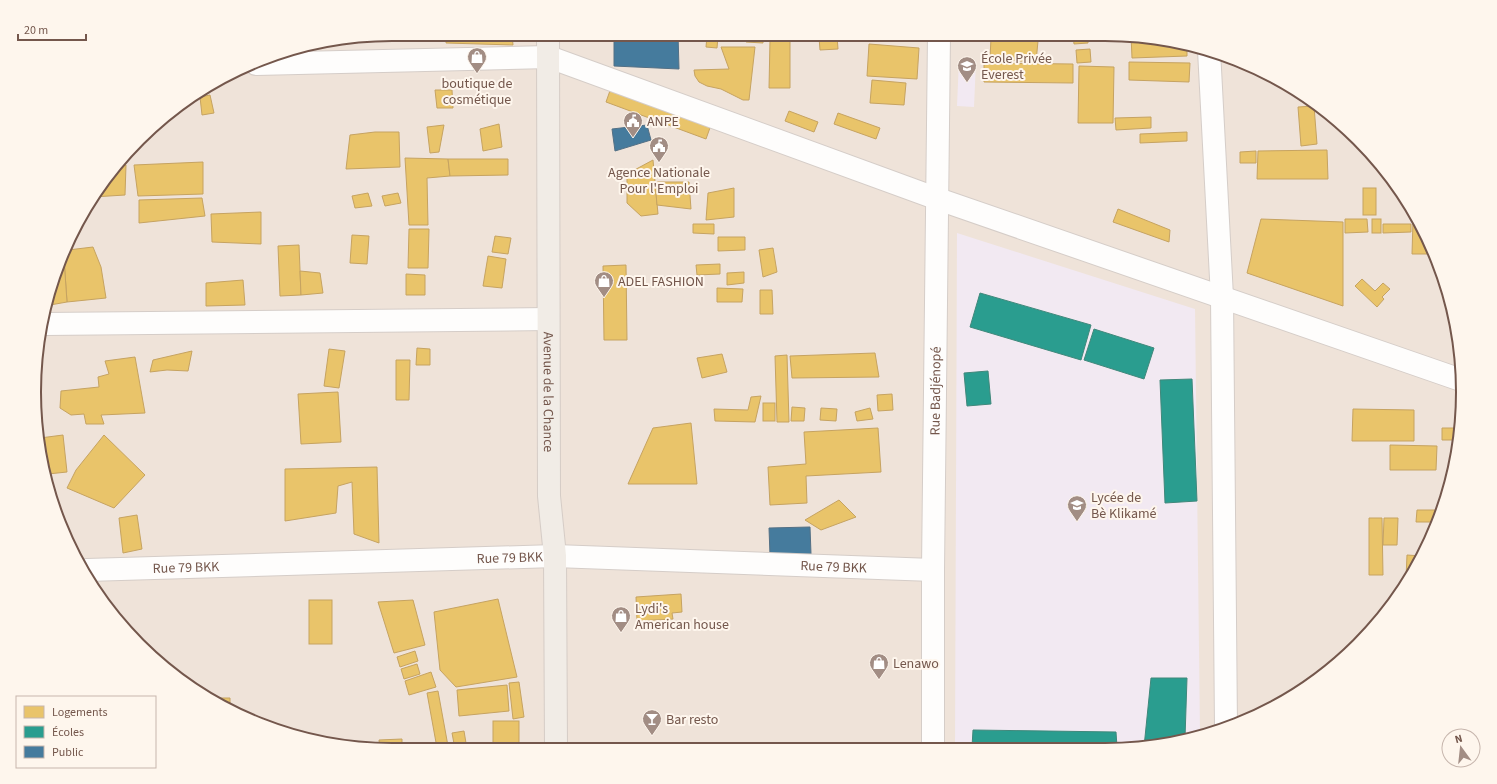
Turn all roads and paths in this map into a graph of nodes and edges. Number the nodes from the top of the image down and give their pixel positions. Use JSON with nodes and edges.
{"nodes":[{"id":1,"x":548,"y":41,"type":"edge"},
{"id":2,"x":939,"y":41,"type":"edge"},
{"id":3,"x":549,"y":57,"type":"junction"},
{"id":4,"x":1209,"y":57,"type":"edge"},
{"id":5,"x":269,"y":64,"type":"edge"},
{"id":6,"x":938,"y":199,"type":"junction"},
{"id":7,"x":1222,"y":297,"type":"junction"},
{"id":8,"x":548,"y":319,"type":"junction"},
{"id":9,"x":48,"y":324,"type":"edge"},
{"id":10,"x":1455,"y":378,"type":"edge"},
{"id":11,"x":555,"y":556,"type":"junction"},
{"id":12,"x":89,"y":570,"type":"edge"},
{"id":13,"x":933,"y":570,"type":"junction"},
{"id":14,"x":1226,"y":721,"type":"edge"},
{"id":15,"x":556,"y":743,"type":"edge"},
{"id":16,"x":933,"y":743,"type":"edge"}],
"edges":[{"from":1,"to":3,"type":"main road","name":"Avenue de la Chance"},
{"from":2,"to":6,"type":"street","name":"Rue Badjénopé"},
{"from":3,"to":5,"type":"street"},
{"from":3,"to":6,"type":"street"},
{"from":3,"to":8,"type":"main road","name":"Avenue de la Chance"},
{"from":4,"to":7,"type":"street"},
{"from":6,"to":7,"type":"street"},
{"from":6,"to":13,"type":"street","name":"Rue Badjénopé"},
{"from":7,"to":10,"type":"street"},
{"from":7,"to":14,"type":"street"},
{"from":8,"to":9,"type":"street"},
{"from":8,"to":11,"type":"main road","name":"Avenue de la Chance"},
{"from":11,"to":12,"type":"street","name":"Rue 79 BKK"},
{"from":11,"to":13,"type":"street","name":"Rue 79 BKK"},
{"from":11,"to":15,"type":"main road","name":"Avenue de la Chance"},
{"from":13,"to":16,"type":"street","name":"Rue Badjénopé"}]}
